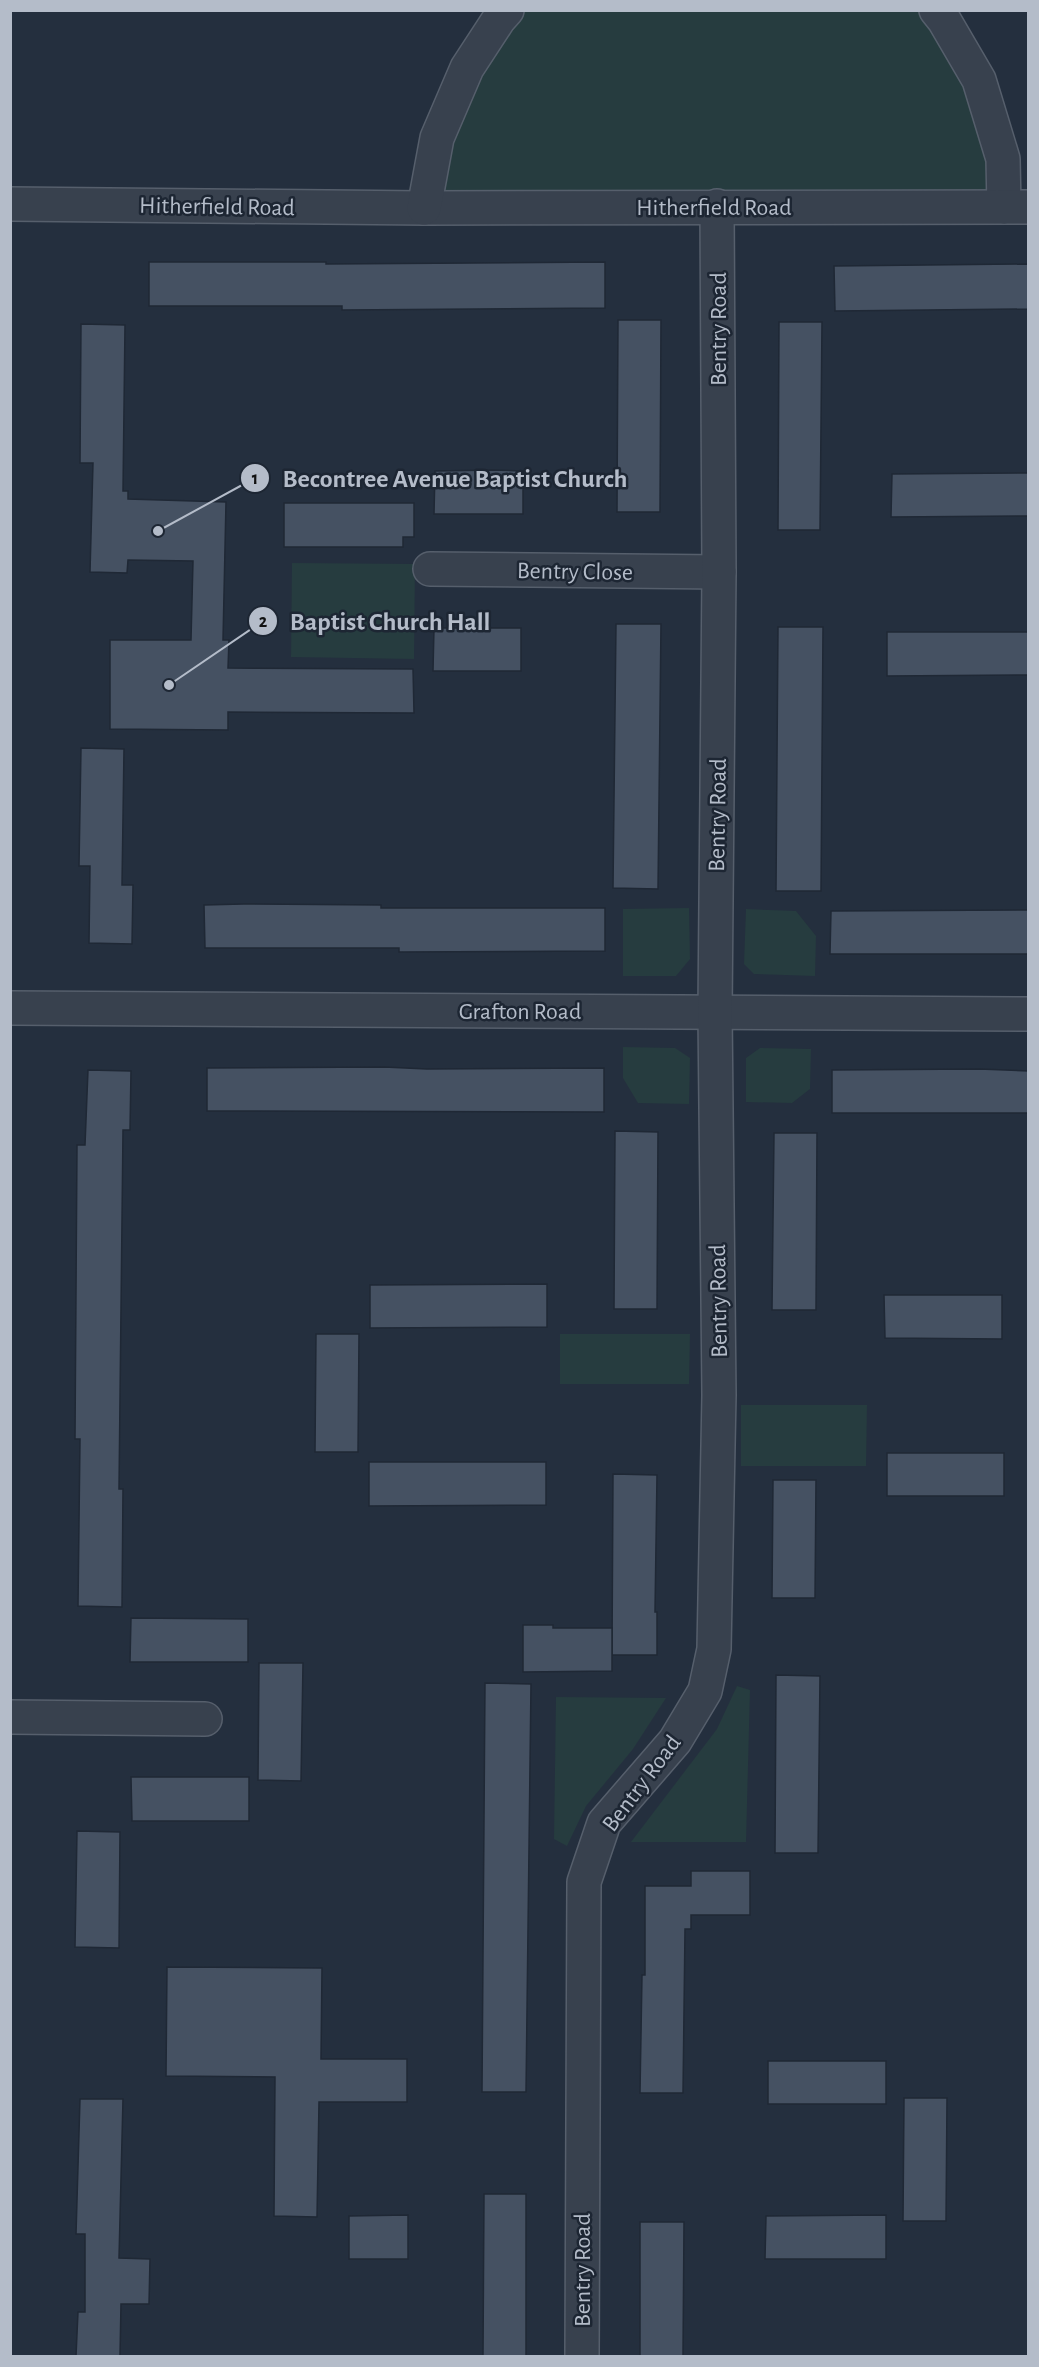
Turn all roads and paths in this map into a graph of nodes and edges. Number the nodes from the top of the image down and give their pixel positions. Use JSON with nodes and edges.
{"nodes":[{"id":1,"x":507,"y":10,"type":"edge"},
{"id":2,"x":936,"y":10,"type":"edge"},
{"id":3,"x":10,"y":204,"type":"edge"},
{"id":4,"x":717,"y":206,"type":"junction"},
{"id":5,"x":1016,"y":207,"type":"edge"},
{"id":6,"x":424,"y":208,"type":"junction"},
{"id":7,"x":430,"y":569,"type":"dead end"},
{"id":8,"x":719,"y":572,"type":"junction"},
{"id":9,"x":10,"y":1008,"type":"edge"},
{"id":10,"x":715,"y":1012,"type":"junction"},
{"id":11,"x":1029,"y":1014,"type":"edge"},
{"id":12,"x":10,"y":1717,"type":"edge"},
{"id":13,"x":205,"y":1719,"type":"dead end"},
{"id":14,"x":582,"y":2356,"type":"edge"}],
"edges":[{"from":1,"to":6,"type":"street"},
{"from":2,"to":5,"type":"street","name":"Hitherfield Road"},
{"from":3,"to":6,"type":"street","name":"Hitherfield Road"},
{"from":4,"to":5,"type":"street","name":"Hitherfield Road"},
{"from":4,"to":6,"type":"street","name":"Hitherfield Road"},
{"from":4,"to":8,"type":"street","name":"Bentry Road"},
{"from":7,"to":8,"type":"street","name":"Bentry Close"},
{"from":8,"to":10,"type":"street","name":"Bentry Road"},
{"from":9,"to":10,"type":"street","name":"Grafton Road"},
{"from":10,"to":11,"type":"street","name":"Grafton Road"},
{"from":10,"to":14,"type":"street","name":"Bentry Road"},
{"from":12,"to":13,"type":"street"}]}
